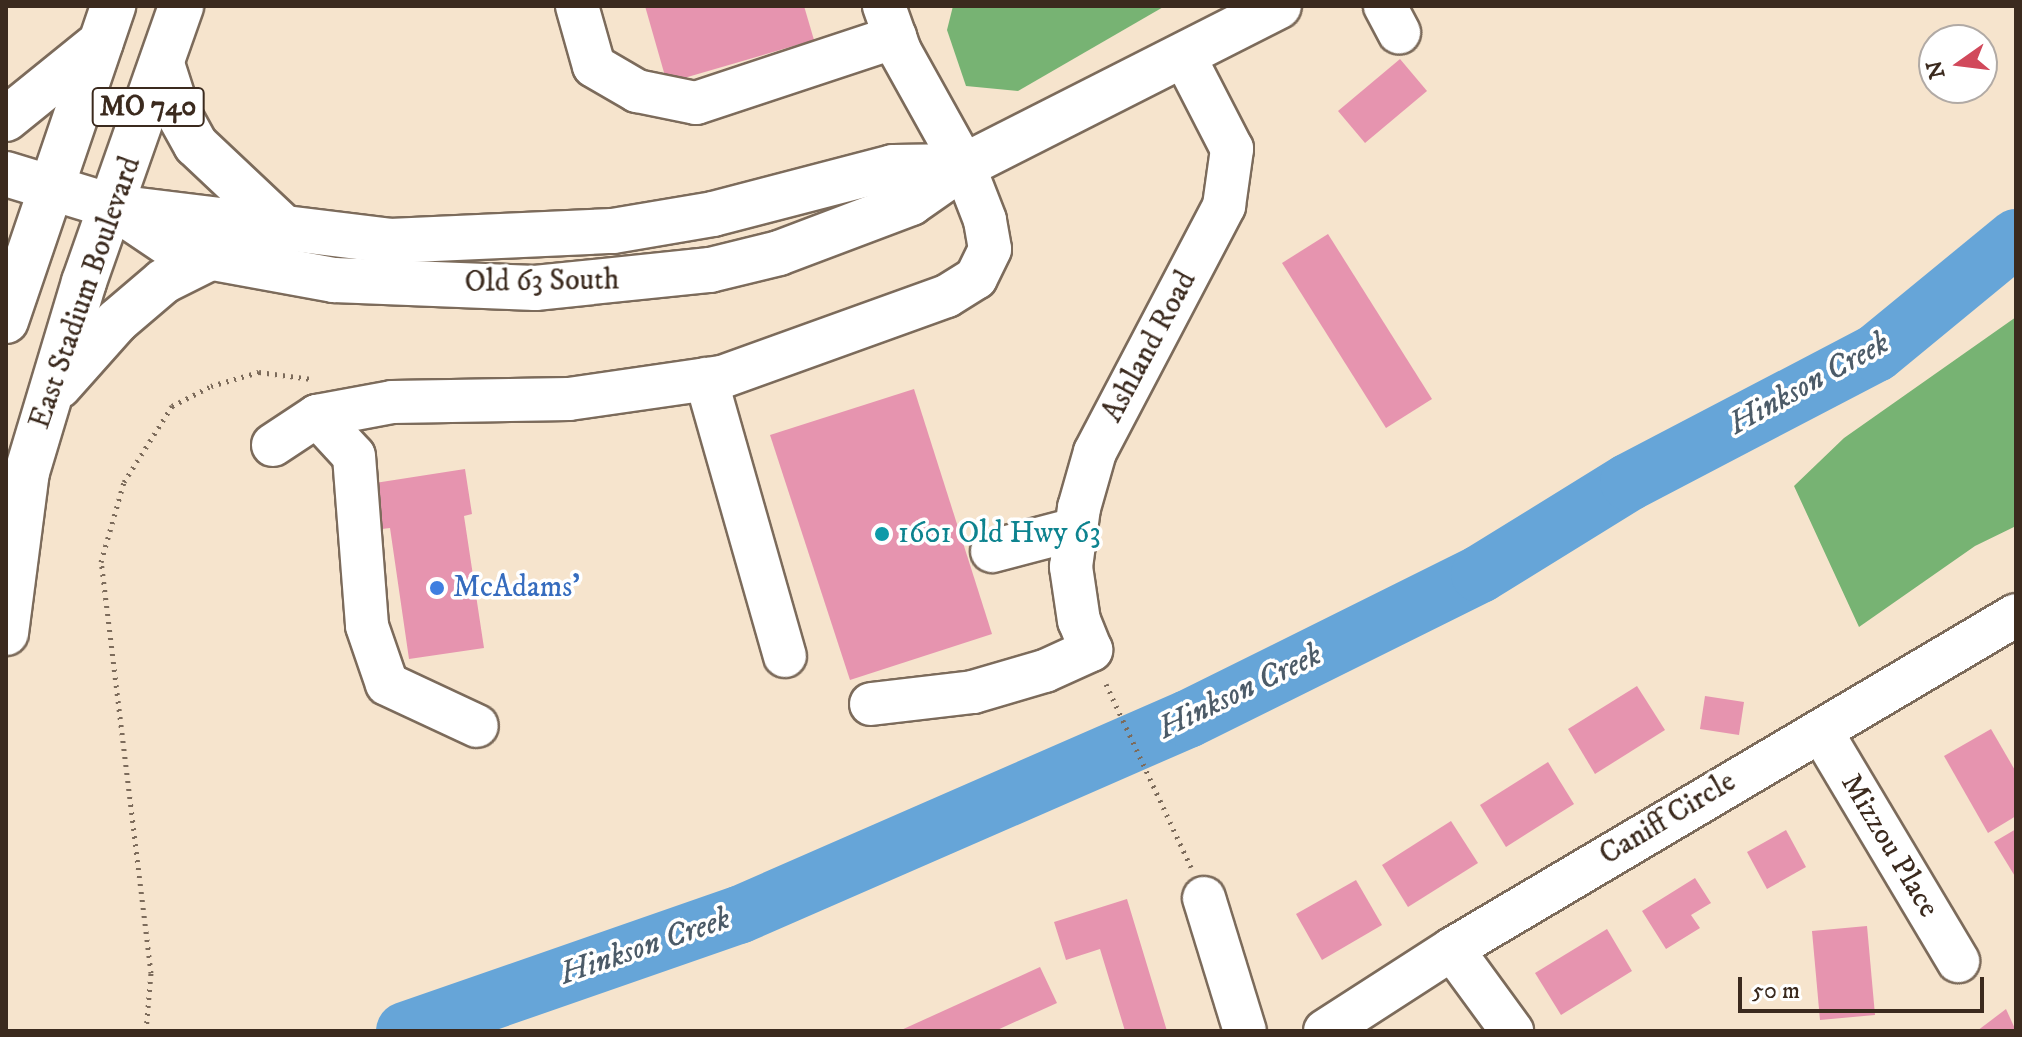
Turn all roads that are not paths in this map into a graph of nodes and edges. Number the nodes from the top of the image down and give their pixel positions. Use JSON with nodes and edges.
{"nodes":[{"id":1,"x":181,"y":6,"type":"edge"},
{"id":2,"x":577,"y":6,"type":"edge"},
{"id":3,"x":1279,"y":6,"type":"edge"},
{"id":4,"x":889,"y":21,"type":"edge"},
{"id":5,"x":107,"y":24,"type":"edge"},
{"id":6,"x":1184,"y":56,"type":"junction"},
{"id":7,"x":162,"y":64,"type":"junction"},
{"id":8,"x":6,"y":119,"type":"edge"},
{"id":9,"x":964,"y":166,"type":"junction"},
{"id":10,"x":6,"y":174,"type":"edge"},
{"id":11,"x":49,"y":188,"type":"junction"},
{"id":12,"x":114,"y":207,"type":"junction"},
{"id":13,"x":284,"y":228,"type":"junction"},
{"id":14,"x":210,"y":258,"type":"junction"},
{"id":15,"x":6,"y":319,"type":"edge"},
{"id":16,"x":706,"y":379,"type":"junction"},
{"id":17,"x":47,"y":405,"type":"junction"},
{"id":18,"x":317,"y":416,"type":"junction"},
{"id":19,"x":273,"y":445,"type":"dead end"},
{"id":20,"x":1076,"y":529,"type":"junction"},
{"id":21,"x":992,"y":551,"type":"dead end"},
{"id":22,"x":2016,"y":615,"type":"edge"},
{"id":23,"x":6,"y":633,"type":"edge"},
{"id":24,"x":785,"y":656,"type":"dead end"},
{"id":25,"x":871,"y":704,"type":"dead end"},
{"id":26,"x":477,"y":726,"type":"dead end"},
{"id":27,"x":1821,"y":731,"type":"junction"},
{"id":28,"x":1204,"y":898,"type":"dead end"},
{"id":29,"x":1452,"y":949,"type":"junction"},
{"id":30,"x":1958,"y":961,"type":"dead end"},
{"id":31,"x":1245,"y":1031,"type":"edge"},
{"id":32,"x":1325,"y":1031,"type":"edge"},
{"id":33,"x":1512,"y":1031,"type":"edge"}],
"edges":[{"from":1,"to":7,"type":"main road","name":"East Stadium Boulevard","number":"MO 740"},
{"from":2,"to":4,"type":"street"},
{"from":3,"to":6,"type":"main road","name":"Old 63 South"},
{"from":4,"to":9,"type":"street"},
{"from":5,"to":8,"type":"main road"},
{"from":5,"to":11,"type":"main road","number":"MO 740"},
{"from":6,"to":9,"type":"main road","name":"Old 63 South"},
{"from":6,"to":20,"type":"street","name":"Ashland Road"},
{"from":7,"to":12,"type":"main road","name":"East Stadium Boulevard","number":"MO 740"},
{"from":7,"to":13,"type":"main road"},
{"from":9,"to":13,"type":"main road","name":"Old 63 South"},
{"from":9,"to":14,"type":"main road","name":"Old 63 South"},
{"from":9,"to":16,"type":"street"},
{"from":10,"to":11,"type":"main road","name":"Old 63 South"},
{"from":11,"to":12,"type":"main road","name":"Old 63 South"},
{"from":11,"to":15,"type":"main road","number":"MO 740"},
{"from":12,"to":13,"type":"main road","name":"Old 63 South"},
{"from":12,"to":14,"type":"main road","name":"Old 63 South"},
{"from":12,"to":17,"type":"main road","name":"East Stadium Boulevard","number":"MO 740"},
{"from":14,"to":17,"type":"main road"},
{"from":16,"to":18,"type":"street"},
{"from":16,"to":24,"type":"street"},
{"from":17,"to":23,"type":"main road","name":"East Stadium Boulevard","number":"MO 740"},
{"from":18,"to":19,"type":"street"},
{"from":18,"to":26,"type":"street"},
{"from":20,"to":21,"type":"street"},
{"from":20,"to":25,"type":"street","name":"Ashland Road"},
{"from":22,"to":27,"type":"street","name":"Caniff Circle"},
{"from":27,"to":29,"type":"street","name":"Caniff Circle"},
{"from":27,"to":30,"type":"street","name":"Mizzou Place"},
{"from":28,"to":31,"type":"street"},
{"from":29,"to":32,"type":"street","name":"Caniff Circle"},
{"from":29,"to":33,"type":"street"}]}
